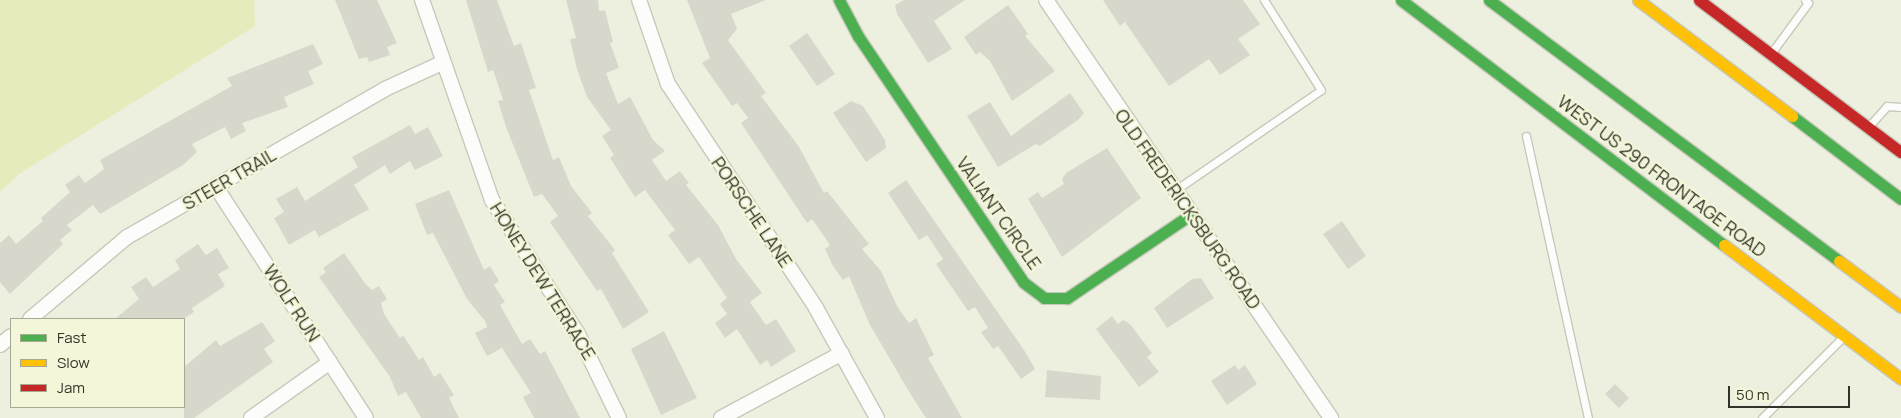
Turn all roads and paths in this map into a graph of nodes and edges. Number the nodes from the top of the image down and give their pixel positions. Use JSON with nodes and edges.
{"nodes":[{"id":1,"x":422,"y":0,"type":"edge"},
{"id":2,"x":640,"y":0,"type":"edge"},
{"id":3,"x":838,"y":0,"type":"edge"},
{"id":4,"x":1046,"y":0,"type":"edge"},
{"id":5,"x":1264,"y":0,"type":"edge"},
{"id":6,"x":1401,"y":0,"type":"edge"},
{"id":7,"x":1489,"y":0,"type":"edge"},
{"id":8,"x":1638,"y":0,"type":"edge"},
{"id":9,"x":1699,"y":0,"type":"edge"},
{"id":10,"x":1804,"y":0,"type":"edge"},
{"id":11,"x":1770,"y":54,"type":"junction"},
{"id":12,"x":442,"y":63,"type":"junction"},
{"id":13,"x":1901,"y":107,"type":"edge"},
{"id":14,"x":1868,"y":128,"type":"junction"},
{"id":15,"x":1526,"y":136,"type":"dead end"},
{"id":16,"x":1901,"y":152,"type":"edge"},
{"id":17,"x":216,"y":187,"type":"junction"},
{"id":18,"x":1173,"y":191,"type":"junction"},
{"id":19,"x":1901,"y":199,"type":"edge"},
{"id":20,"x":1190,"y":215,"type":"junction"},
{"id":21,"x":1901,"y":307,"type":"edge"},
{"id":22,"x":31,"y":318,"type":"edge"},
{"id":23,"x":1844,"y":336,"type":"junction"},
{"id":24,"x":10,"y":337,"type":"edge"},
{"id":25,"x":0,"y":345,"type":"edge"},
{"id":26,"x":842,"y":353,"type":"junction"},
{"id":27,"x":330,"y":362,"type":"junction"},
{"id":28,"x":1901,"y":380,"type":"edge"},
{"id":29,"x":251,"y":418,"type":"edge"},
{"id":30,"x":366,"y":418,"type":"edge"},
{"id":31,"x":619,"y":418,"type":"edge"},
{"id":32,"x":721,"y":418,"type":"edge"},
{"id":33,"x":877,"y":418,"type":"edge"},
{"id":34,"x":1331,"y":418,"type":"edge"},
{"id":35,"x":1588,"y":418,"type":"edge"},
{"id":36,"x":1762,"y":418,"type":"edge"}],
"edges":[{"from":1,"to":12,"type":"street","name":"HONEY DEW TERRACE"},
{"from":2,"to":26,"type":"street","name":"PORSCHE LANE"},
{"from":3,"to":20,"type":"main road","name":"VALIANT CIRCLE"},
{"from":4,"to":18,"type":"street","name":"OLD FREDERICKSBURG ROAD"},
{"from":5,"to":18,"type":"lane"},
{"from":6,"to":23,"type":"main road","name":"WEST US 290 FRONTAGE ROAD"},
{"from":7,"to":21,"type":"main road"},
{"from":8,"to":19,"type":"main road"},
{"from":9,"to":11,"type":"main road"},
{"from":10,"to":11,"type":"lane"},
{"from":11,"to":14,"type":"main road"},
{"from":12,"to":17,"type":"street","name":"STEER TRAIL"},
{"from":12,"to":31,"type":"street","name":"HONEY DEW TERRACE"},
{"from":13,"to":14,"type":"lane"},
{"from":14,"to":16,"type":"main road"},
{"from":15,"to":35,"type":"lane"},
{"from":17,"to":22,"type":"street","name":"STEER TRAIL"},
{"from":17,"to":27,"type":"street","name":"WOLF RUN"},
{"from":18,"to":20,"type":"street","name":"OLD FREDERICKSBURG ROAD"},
{"from":20,"to":34,"type":"street","name":"OLD FREDERICKSBURG ROAD"},
{"from":23,"to":28,"type":"main road","name":"WEST US 290 FRONTAGE ROAD"},
{"from":23,"to":36,"type":"lane"},
{"from":24,"to":25,"type":"street"},
{"from":26,"to":32,"type":"street"},
{"from":26,"to":33,"type":"street","name":"PORSCHE LANE"},
{"from":27,"to":29,"type":"street"},
{"from":27,"to":30,"type":"street","name":"WOLF RUN"}]}
